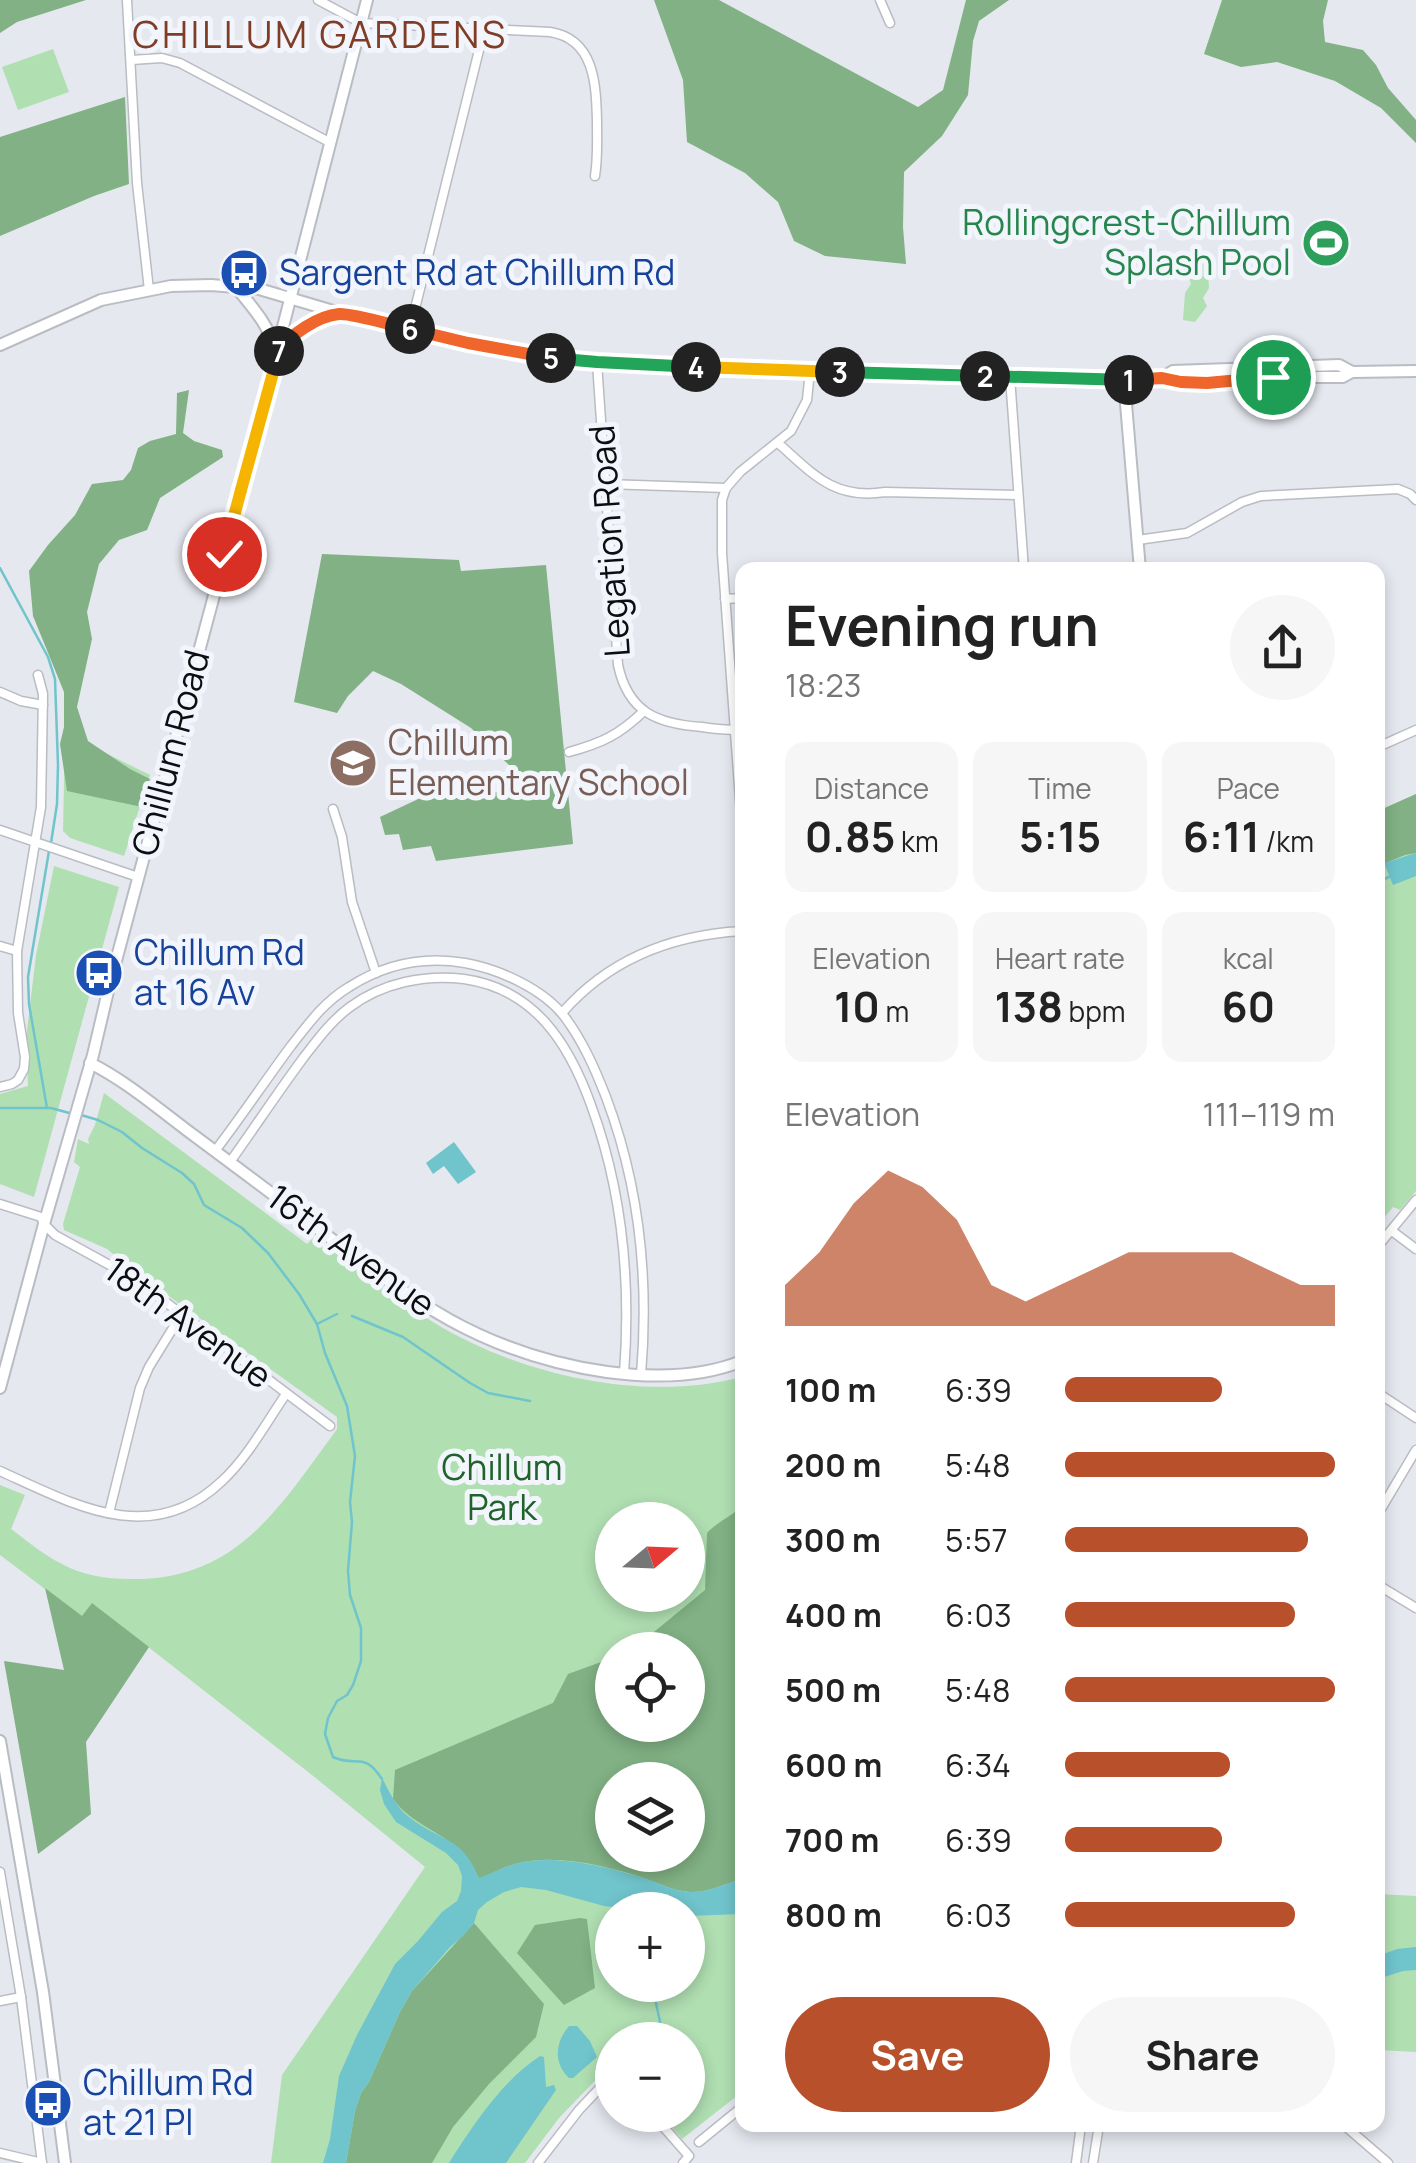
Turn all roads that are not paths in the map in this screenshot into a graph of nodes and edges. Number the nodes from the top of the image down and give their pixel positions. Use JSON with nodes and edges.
{"nodes":[{"id":1,"x":127,"y":0,"type":"edge"},
{"id":2,"x":318,"y":0,"type":"edge"},
{"id":3,"x":366,"y":0,"type":"edge"},
{"id":4,"x":880,"y":0,"type":"edge"},
{"id":5,"x":360,"y":23,"type":"junction"},
{"id":6,"x":890,"y":23,"type":"dead end"},
{"id":7,"x":484,"y":30,"type":"junction"},
{"id":8,"x":132,"y":60,"type":"junction"},
{"id":9,"x":331,"y":143,"type":"junction"},
{"id":10,"x":595,"y":176,"type":"dead end"},
{"id":11,"x":235,"y":286,"type":"junction"},
{"id":12,"x":149,"y":290,"type":"junction"},
{"id":13,"x":290,"y":298,"type":"junction"},
{"id":14,"x":340,"y":314,"type":"junction"},
{"id":15,"x":410,"y":329,"type":"junction"},
{"id":16,"x":0,"y":346,"type":"edge"},
{"id":17,"x":276,"y":354,"type":"junction"},
{"id":18,"x":597,"y":362,"type":"junction"},
{"id":19,"x":810,"y":371,"type":"junction"},
{"id":20,"x":1416,"y":372,"type":"edge"},
{"id":21,"x":1010,"y":377,"type":"junction"},
{"id":22,"x":1124,"y":380,"type":"junction"},
{"id":23,"x":778,"y":443,"type":"junction"},
{"id":24,"x":606,"y":484,"type":"junction"},
{"id":25,"x":726,"y":488,"type":"junction"},
{"id":26,"x":1018,"y":496,"type":"junction"},
{"id":27,"x":1416,"y":500,"type":"edge"},
{"id":28,"x":1138,"y":540,"type":"junction"},
{"id":29,"x":1023,"y":562,"type":"edge"},
{"id":30,"x":1139,"y":562,"type":"edge"},
{"id":31,"x":735,"y":599,"type":"edge"},
{"id":32,"x":726,"y":600,"type":"junction"},
{"id":33,"x":38,"y":675,"type":"dead end"},
{"id":34,"x":735,"y":690,"type":"edge"},
{"id":35,"x":0,"y":692,"type":"edge"},
{"id":36,"x":43,"y":705,"type":"junction"},
{"id":37,"x":644,"y":711,"type":"junction"},
{"id":38,"x":735,"y":730,"type":"edge"},
{"id":39,"x":1416,"y":730,"type":"edge"},
{"id":40,"x":1385,"y":743,"type":"edge"},
{"id":41,"x":569,"y":752,"type":"dead end"},
{"id":42,"x":333,"y":808,"type":"dead end"},
{"id":43,"x":0,"y":830,"type":"edge"},
{"id":44,"x":36,"y":842,"type":"junction"},
{"id":45,"x":138,"y":876,"type":"junction"},
{"id":46,"x":735,"y":932,"type":"edge"},
{"id":47,"x":0,"y":946,"type":"edge"},
{"id":48,"x":17,"y":951,"type":"junction"},
{"id":49,"x":376,"y":972,"type":"junction"},
{"id":50,"x":562,"y":1013,"type":"junction"},
{"id":51,"x":90,"y":1063,"type":"junction"},
{"id":52,"x":0,"y":1087,"type":"edge"},
{"id":53,"x":214,"y":1151,"type":"junction"},
{"id":54,"x":230,"y":1162,"type":"junction"},
{"id":55,"x":1416,"y":1200,"type":"edge"},
{"id":56,"x":0,"y":1204,"type":"edge"},
{"id":57,"x":44,"y":1224,"type":"junction"},
{"id":58,"x":1392,"y":1231,"type":"junction"},
{"id":59,"x":1385,"y":1238,"type":"edge"},
{"id":60,"x":1416,"y":1249,"type":"edge"},
{"id":61,"x":181,"y":1316,"type":"junction"},
{"id":62,"x":735,"y":1364,"type":"edge"},
{"id":63,"x":624,"y":1374,"type":"junction"},
{"id":64,"x":641,"y":1375,"type":"junction"},
{"id":65,"x":0,"y":1388,"type":"edge"},
{"id":66,"x":286,"y":1394,"type":"junction"},
{"id":67,"x":1385,"y":1398,"type":"edge"},
{"id":68,"x":1416,"y":1418,"type":"edge"},
{"id":69,"x":330,"y":1426,"type":"dead end"},
{"id":70,"x":1416,"y":1450,"type":"edge"},
{"id":71,"x":0,"y":1471,"type":"edge"},
{"id":72,"x":1385,"y":1502,"type":"edge"},
{"id":73,"x":109,"y":1513,"type":"junction"},
{"id":74,"x":1385,"y":1589,"type":"edge"},
{"id":75,"x":1416,"y":1608,"type":"edge"},
{"id":76,"x":0,"y":1741,"type":"edge"},
{"id":77,"x":0,"y":1872,"type":"edge"},
{"id":78,"x":21,"y":1997,"type":"junction"},
{"id":79,"x":0,"y":2001,"type":"edge"},
{"id":80,"x":595,"y":2093,"type":"edge"},
{"id":81,"x":735,"y":2113,"type":"edge"},
{"id":82,"x":665,"y":2132,"type":"edge"},
{"id":83,"x":1080,"y":2132,"type":"edge"},
{"id":84,"x":1098,"y":2132,"type":"edge"},
{"id":85,"x":1352,"y":2132,"type":"edge"},
{"id":86,"x":699,"y":2142,"type":"dead end"},
{"id":87,"x":0,"y":2152,"type":"edge"},
{"id":88,"x":686,"y":2160,"type":"edge"},
{"id":89,"x":42,"y":2163,"type":"edge"},
{"id":90,"x":64,"y":2163,"type":"edge"},
{"id":91,"x":538,"y":2163,"type":"edge"},
{"id":92,"x":1076,"y":2163,"type":"edge"},
{"id":93,"x":1093,"y":2163,"type":"edge"},
{"id":94,"x":1388,"y":2163,"type":"edge"}],
"edges":[{"from":1,"to":8,"type":"street"},
{"from":2,"to":5,"type":"street"},
{"from":3,"to":5,"type":"main road","name":"Chillum Road"},
{"from":4,"to":6,"type":"street"},
{"from":5,"to":7,"type":"street"},
{"from":5,"to":9,"type":"main road","name":"Chillum Road"},
{"from":7,"to":10,"type":"street"},
{"from":7,"to":15,"type":"street"},
{"from":8,"to":9,"type":"street"},
{"from":8,"to":12,"type":"street"},
{"from":9,"to":13,"type":"main road","name":"Chillum Road"},
{"from":11,"to":12,"type":"main road"},
{"from":11,"to":13,"type":"main road"},
{"from":11,"to":17,"type":"main road"},
{"from":12,"to":16,"type":"main road"},
{"from":13,"to":14,"type":"main road"},
{"from":13,"to":17,"type":"main road","name":"Chillum Road"},
{"from":14,"to":15,"type":"main road"},
{"from":14,"to":17,"type":"main road"},
{"from":15,"to":18,"type":"main road"},
{"from":17,"to":45,"type":"main road","name":"Chillum Road"},
{"from":18,"to":19,"type":"main road"},
{"from":18,"to":24,"type":"street","name":"Legation Road"},
{"from":19,"to":21,"type":"main road"},
{"from":19,"to":23,"type":"street"},
{"from":20,"to":22,"type":"main road"},
{"from":21,"to":22,"type":"main road"},
{"from":21,"to":26,"type":"street"},
{"from":22,"to":28,"type":"main road"},
{"from":23,"to":25,"type":"street"},
{"from":23,"to":26,"type":"street"},
{"from":24,"to":25,"type":"street"},
{"from":24,"to":37,"type":"street","name":"Legation Road"},
{"from":25,"to":32,"type":"street"},
{"from":26,"to":29,"type":"street"},
{"from":27,"to":28,"type":"street"},
{"from":28,"to":30,"type":"main road"},
{"from":31,"to":32,"type":"street"},
{"from":32,"to":34,"type":"street"},
{"from":33,"to":36,"type":"street"},
{"from":35,"to":36,"type":"street"},
{"from":36,"to":44,"type":"street"},
{"from":37,"to":38,"type":"street"},
{"from":37,"to":41,"type":"street"},
{"from":39,"to":40,"type":"street"},
{"from":42,"to":49,"type":"street"},
{"from":43,"to":44,"type":"street"},
{"from":44,"to":45,"type":"street"},
{"from":44,"to":48,"type":"street"},
{"from":45,"to":51,"type":"main road","name":"Chillum Road"},
{"from":46,"to":50,"type":"street"},
{"from":47,"to":48,"type":"street"},
{"from":48,"to":52,"type":"street"},
{"from":49,"to":50,"type":"street"},
{"from":49,"to":53,"type":"street"},
{"from":50,"to":64,"type":"street"},
{"from":51,"to":53,"type":"main road","name":"16th Avenue"},
{"from":51,"to":57,"type":"main road","name":"Chillum Road"},
{"from":53,"to":54,"type":"main road","name":"16th Avenue"},
{"from":54,"to":63,"type":"main road","name":"16th Avenue"},
{"from":54,"to":63,"type":"street"},
{"from":55,"to":58,"type":"street"},
{"from":56,"to":57,"type":"street"},
{"from":57,"to":61,"type":"street","name":"18th Avenue"},
{"from":57,"to":65,"type":"main road","name":"Chillum Road"},
{"from":58,"to":59,"type":"street"},
{"from":58,"to":60,"type":"street"},
{"from":61,"to":66,"type":"street","name":"18th Avenue"},
{"from":61,"to":73,"type":"street"},
{"from":62,"to":64,"type":"main road","name":"16th Avenue"},
{"from":63,"to":64,"type":"main road","name":"16th Avenue"},
{"from":66,"to":69,"type":"street","name":"18th Avenue"},
{"from":66,"to":73,"type":"street"},
{"from":67,"to":68,"type":"street"},
{"from":70,"to":72,"type":"street"},
{"from":71,"to":73,"type":"street"},
{"from":74,"to":75,"type":"street"},
{"from":76,"to":90,"type":"main road"},
{"from":77,"to":78,"type":"street"},
{"from":78,"to":79,"type":"street"},
{"from":78,"to":89,"type":"street"},
{"from":80,"to":91,"type":"street"},
{"from":81,"to":86,"type":"street"},
{"from":82,"to":88,"type":"street"},
{"from":83,"to":92,"type":"street"},
{"from":84,"to":93,"type":"street"},
{"from":85,"to":94,"type":"street"},
{"from":87,"to":89,"type":"street"}]}
